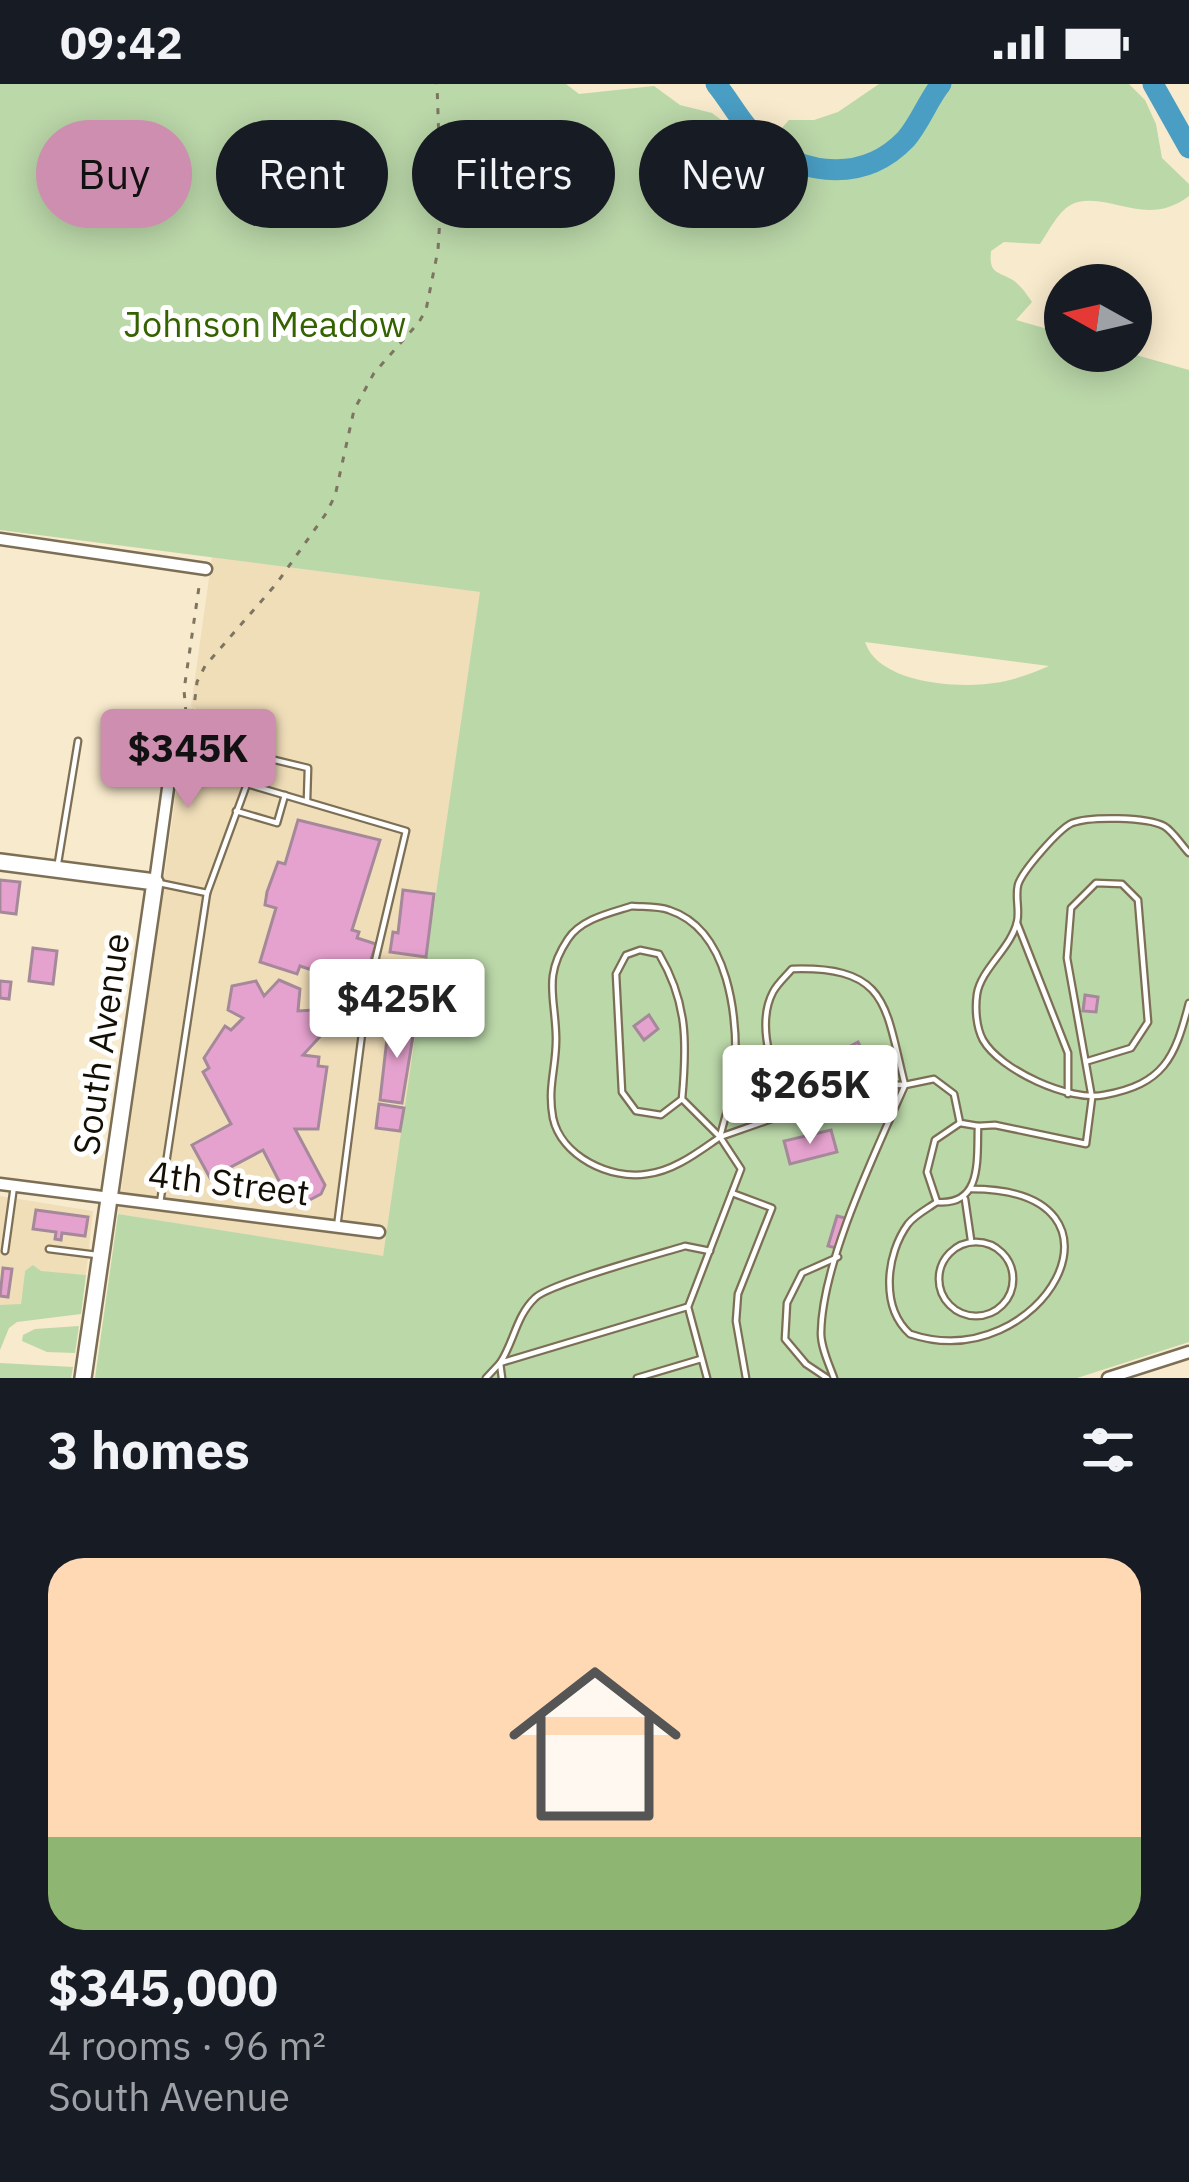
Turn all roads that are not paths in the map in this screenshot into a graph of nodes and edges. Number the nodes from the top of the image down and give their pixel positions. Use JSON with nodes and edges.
{"nodes":[{"id":1,"x":0,"y":538,"type":"edge"},
{"id":2,"x":206,"y":568,"type":"road end"},
{"id":3,"x":192,"y":725,"type":"road end"},
{"id":4,"x":78,"y":741,"type":"dead end"},
{"id":5,"x":247,"y":784,"type":"junction"},
{"id":6,"x":285,"y":794,"type":"junction"},
{"id":7,"x":307,"y":800,"type":"junction"},
{"id":8,"x":236,"y":811,"type":"junction"},
{"id":9,"x":1189,"y":853,"type":"edge"},
{"id":10,"x":0,"y":862,"type":"edge"},
{"id":11,"x":58,"y":869,"type":"junction"},
{"id":12,"x":155,"y":882,"type":"junction"},
{"id":13,"x":207,"y":893,"type":"junction"},
{"id":14,"x":1017,"y":923,"type":"junction"},
{"id":15,"x":1189,"y":1003,"type":"edge"},
{"id":16,"x":1088,"y":1061,"type":"junction"},
{"id":17,"x":905,"y":1085,"type":"junction"},
{"id":18,"x":1067,"y":1095,"type":"junction"},
{"id":19,"x":1092,"y":1098,"type":"junction"},
{"id":20,"x":682,"y":1099,"type":"junction"},
{"id":21,"x":793,"y":1114,"type":"junction"},
{"id":22,"x":960,"y":1123,"type":"junction"},
{"id":23,"x":977,"y":1126,"type":"junction"},
{"id":24,"x":720,"y":1137,"type":"junction"},
{"id":25,"x":0,"y":1184,"type":"edge"},
{"id":26,"x":14,"y":1186,"type":"junction"},
{"id":27,"x":971,"y":1189,"type":"junction"},
{"id":28,"x":732,"y":1193,"type":"junction"},
{"id":29,"x":108,"y":1198,"type":"junction"},
{"id":30,"x":964,"y":1199,"type":"junction"},
{"id":31,"x":937,"y":1202,"type":"junction"},
{"id":32,"x":160,"y":1203,"type":"junction"},
{"id":33,"x":337,"y":1227,"type":"junction"},
{"id":34,"x":379,"y":1232,"type":"dead end"},
{"id":35,"x":971,"y":1240,"type":"junction"},
{"id":36,"x":49,"y":1249,"type":"dead end"},
{"id":37,"x":710,"y":1251,"type":"junction"},
{"id":38,"x":5,"y":1252,"type":"dead end"},
{"id":39,"x":100,"y":1255,"type":"junction"},
{"id":40,"x":838,"y":1257,"type":"junction"},
{"id":41,"x":1062,"y":1282,"type":"dead end"},
{"id":42,"x":688,"y":1306,"type":"junction"},
{"id":43,"x":918,"y":1340,"type":"dead end"},
{"id":44,"x":1189,"y":1352,"type":"edge"},
{"id":45,"x":702,"y":1359,"type":"junction"},
{"id":46,"x":500,"y":1363,"type":"junction"},
{"id":47,"x":83,"y":1378,"type":"edge"},
{"id":48,"x":486,"y":1378,"type":"edge"},
{"id":49,"x":502,"y":1378,"type":"edge"},
{"id":50,"x":637,"y":1378,"type":"edge"},
{"id":51,"x":707,"y":1378,"type":"edge"},
{"id":52,"x":746,"y":1378,"type":"edge"},
{"id":53,"x":830,"y":1378,"type":"edge"},
{"id":54,"x":1108,"y":1378,"type":"edge"}],
"edges":[{"from":1,"to":2,"type":"street"},
{"from":3,"to":12,"type":"street","name":"South Avenue"},
{"from":4,"to":11,"type":"lane"},
{"from":5,"to":6,"type":"lane"},
{"from":5,"to":7,"type":"lane"},
{"from":5,"to":8,"type":"lane"},
{"from":6,"to":7,"type":"lane"},
{"from":6,"to":8,"type":"lane"},
{"from":7,"to":33,"type":"lane"},
{"from":8,"to":13,"type":"lane"},
{"from":9,"to":14,"type":"lane"},
{"from":10,"to":11,"type":"street"},
{"from":11,"to":12,"type":"street"},
{"from":12,"to":13,"type":"lane"},
{"from":12,"to":29,"type":"street","name":"South Avenue"},
{"from":13,"to":32,"type":"lane"},
{"from":14,"to":18,"type":"lane"},
{"from":14,"to":18,"type":"lane"},
{"from":15,"to":19,"type":"lane"},
{"from":16,"to":16,"type":"lane"},
{"from":16,"to":19,"type":"lane"},
{"from":17,"to":21,"type":"lane"},
{"from":17,"to":21,"type":"lane"},
{"from":17,"to":22,"type":"lane"},
{"from":17,"to":40,"type":"lane"},
{"from":18,"to":19,"type":"lane"},
{"from":19,"to":23,"type":"lane"},
{"from":20,"to":20,"type":"lane"},
{"from":20,"to":24,"type":"lane"},
{"from":21,"to":24,"type":"lane"},
{"from":22,"to":23,"type":"lane"},
{"from":22,"to":31,"type":"lane"},
{"from":23,"to":27,"type":"lane"},
{"from":24,"to":24,"type":"lane"},
{"from":24,"to":28,"type":"lane"},
{"from":25,"to":26,"type":"street","name":"4th Street"},
{"from":26,"to":29,"type":"street","name":"4th Street"},
{"from":26,"to":38,"type":"lane"},
{"from":27,"to":30,"type":"lane"},
{"from":27,"to":41,"type":"lane"},
{"from":28,"to":37,"type":"lane"},
{"from":28,"to":52,"type":"lane"},
{"from":29,"to":32,"type":"street","name":"4th Street"},
{"from":29,"to":39,"type":"street","name":"South Avenue"},
{"from":30,"to":31,"type":"lane"},
{"from":30,"to":35,"type":"lane"},
{"from":31,"to":43,"type":"lane"},
{"from":32,"to":33,"type":"street","name":"4th Street"},
{"from":33,"to":34,"type":"street","name":"4th Street"},
{"from":35,"to":35,"type":"lane"},
{"from":36,"to":39,"type":"lane"},
{"from":37,"to":42,"type":"lane"},
{"from":37,"to":46,"type":"lane"},
{"from":39,"to":47,"type":"street","name":"South Avenue"},
{"from":40,"to":53,"type":"lane"},
{"from":40,"to":53,"type":"lane"},
{"from":42,"to":45,"type":"lane"},
{"from":42,"to":46,"type":"lane"},
{"from":44,"to":54,"type":"street"},
{"from":45,"to":50,"type":"lane"},
{"from":45,"to":51,"type":"lane"},
{"from":46,"to":48,"type":"lane"},
{"from":46,"to":49,"type":"lane"}]}
